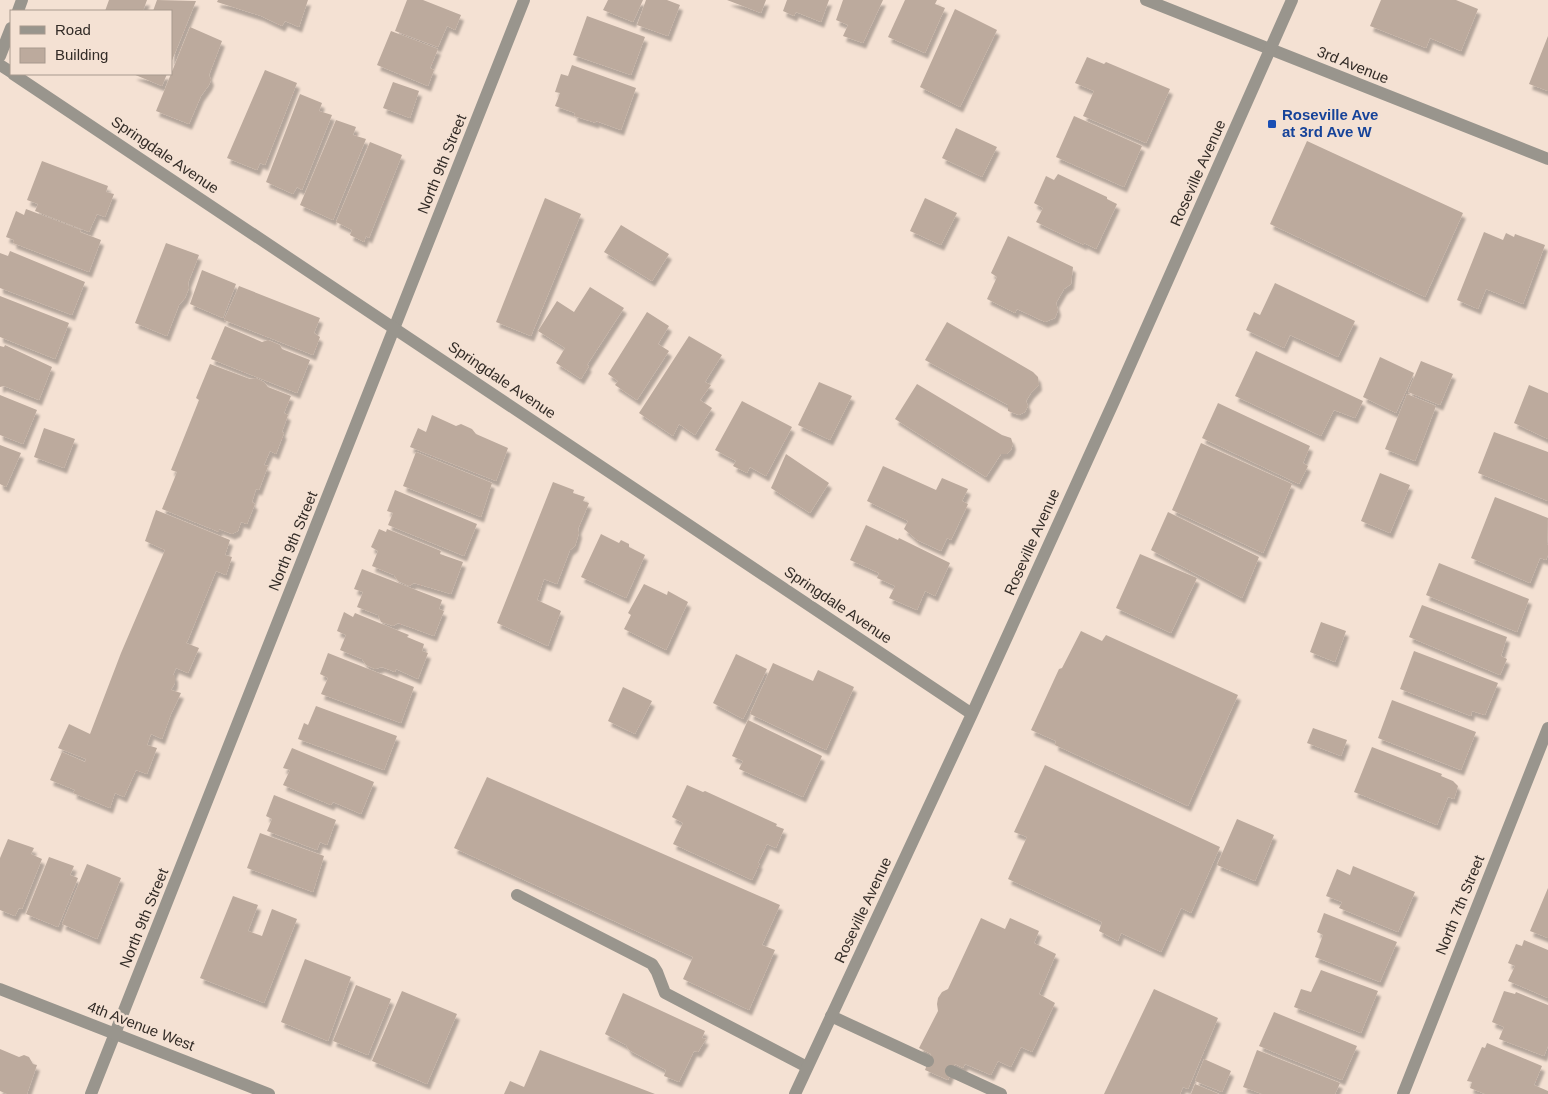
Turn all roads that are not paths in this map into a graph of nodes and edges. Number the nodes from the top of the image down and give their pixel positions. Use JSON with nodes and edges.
{"nodes":[{"id":1,"x":524,"y":0,"type":"edge"},
{"id":2,"x":1146,"y":0,"type":"edge"},
{"id":3,"x":1292,"y":0,"type":"edge"},
{"id":4,"x":10,"y":31,"type":"edge"},
{"id":5,"x":1271,"y":49,"type":"junction"},
{"id":6,"x":0,"y":56,"type":"edge"},
{"id":7,"x":15,"y":75,"type":"edge"},
{"id":8,"x":1548,"y":159,"type":"edge"},
{"id":9,"x":394,"y":328,"type":"junction"},
{"id":10,"x":972,"y":714,"type":"junction"},
{"id":11,"x":1548,"y":728,"type":"edge"},
{"id":12,"x":517,"y":895,"type":"dead end"},
{"id":13,"x":0,"y":989,"type":"edge"},
{"id":14,"x":831,"y":1016,"type":"junction"},
{"id":15,"x":115,"y":1034,"type":"junction"},
{"id":16,"x":928,"y":1061,"type":"dead end"},
{"id":17,"x":807,"y":1067,"type":"junction"},
{"id":18,"x":951,"y":1071,"type":"dead end"},
{"id":19,"x":91,"y":1094,"type":"edge"},
{"id":20,"x":269,"y":1094,"type":"edge"},
{"id":21,"x":795,"y":1094,"type":"edge"},
{"id":22,"x":1001,"y":1094,"type":"edge"},
{"id":23,"x":1403,"y":1094,"type":"edge"}],
"edges":[{"from":1,"to":9,"type":"street","name":"North 9th Street"},
{"from":2,"to":5,"type":"street","name":"3rd Avenue"},
{"from":3,"to":5,"type":"street","name":"Roseville Avenue"},
{"from":4,"to":6,"type":"street"},
{"from":5,"to":8,"type":"street","name":"3rd Avenue"},
{"from":5,"to":10,"type":"street","name":"Roseville Avenue"},
{"from":7,"to":9,"type":"street","name":"Springdale Avenue"},
{"from":9,"to":10,"type":"street","name":"Springdale Avenue"},
{"from":9,"to":15,"type":"street","name":"North 9th Street"},
{"from":10,"to":14,"type":"street","name":"Roseville Avenue"},
{"from":11,"to":23,"type":"street","name":"North 7th Street"},
{"from":12,"to":17,"type":"street"},
{"from":13,"to":15,"type":"street","name":"4th Avenue West"},
{"from":14,"to":16,"type":"street"},
{"from":14,"to":17,"type":"street","name":"Roseville Avenue"},
{"from":15,"to":19,"type":"street","name":"North 9th Street"},
{"from":15,"to":20,"type":"street","name":"4th Avenue West"},
{"from":17,"to":21,"type":"street","name":"Roseville Avenue"},
{"from":18,"to":22,"type":"street"}]}
